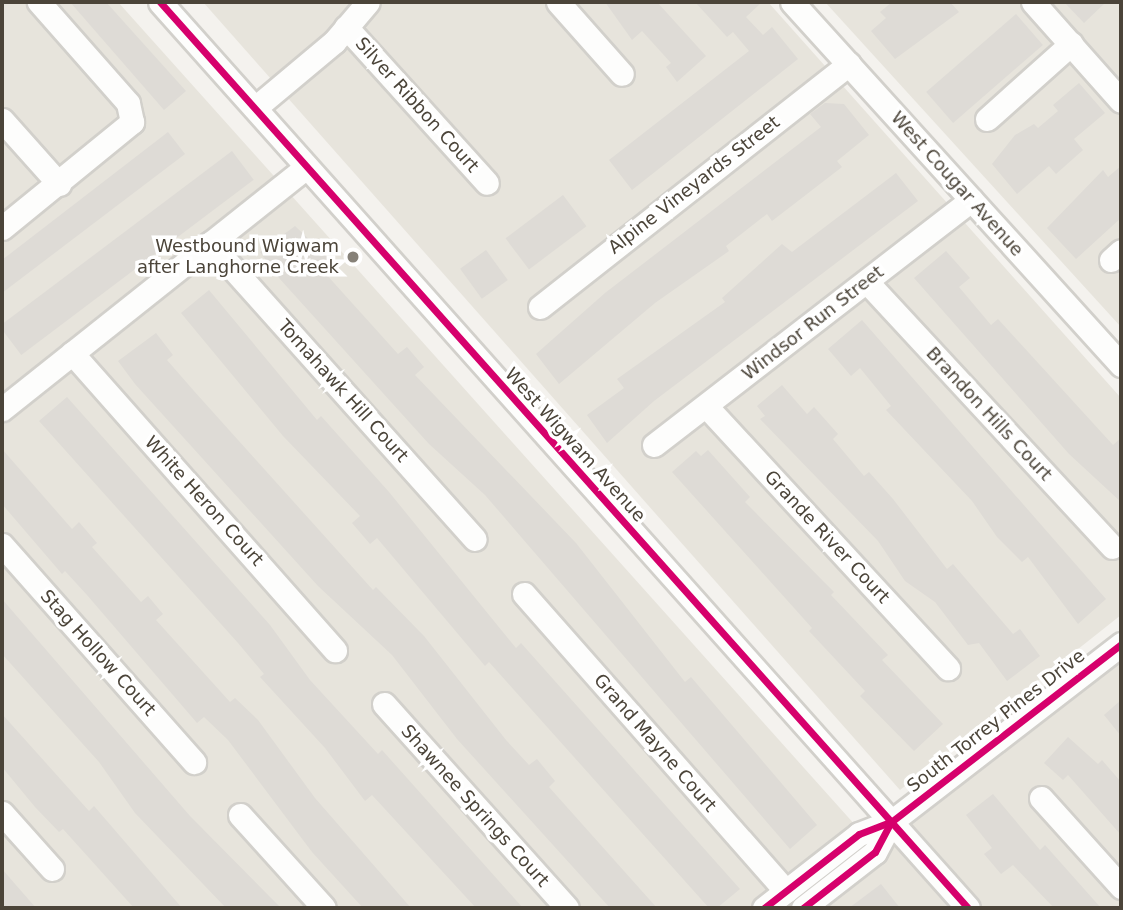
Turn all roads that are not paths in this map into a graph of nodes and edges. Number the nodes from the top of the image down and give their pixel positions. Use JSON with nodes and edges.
{"nodes":[{"id":1,"x":39,"y":2,"type":"edge"},
{"id":2,"x":160,"y":2,"type":"edge"},
{"id":3,"x":368,"y":2,"type":"edge"},
{"id":4,"x":558,"y":2,"type":"edge"},
{"id":5,"x":792,"y":2,"type":"edge"},
{"id":6,"x":1033,"y":2,"type":"edge"},
{"id":7,"x":346,"y":27,"type":"junction"},
{"id":8,"x":1071,"y":44,"type":"junction"},
{"id":9,"x":849,"y":64,"type":"junction"},
{"id":10,"x":622,"y":74,"type":"dead end"},
{"id":11,"x":1121,"y":100,"type":"edge"},
{"id":12,"x":255,"y":108,"type":"junction"},
{"id":13,"x":987,"y":119,"type":"dead end"},
{"id":14,"x":2,"y":120,"type":"edge"},
{"id":15,"x":306,"y":166,"type":"junction"},
{"id":16,"x":487,"y":183,"type":"dead end"},
{"id":17,"x":59,"y":184,"type":"junction"},
{"id":18,"x":971,"y":200,"type":"junction"},
{"id":19,"x":2,"y":228,"type":"edge"},
{"id":20,"x":210,"y":243,"type":"junction"},
{"id":21,"x":867,"y":282,"type":"junction"},
{"id":22,"x":540,"y":307,"type":"dead end"},
{"id":23,"x":72,"y":353,"type":"junction"},
{"id":24,"x":1121,"y":365,"type":"edge"},
{"id":25,"x":706,"y":406,"type":"junction"},
{"id":26,"x":2,"y":409,"type":"edge"},
{"id":27,"x":654,"y":445,"type":"dead end"},
{"id":28,"x":475,"y":539,"type":"dead end"},
{"id":29,"x":2,"y":545,"type":"edge"},
{"id":30,"x":1112,"y":547,"type":"dead end"},
{"id":31,"x":524,"y":594,"type":"dead end"},
{"id":32,"x":1121,"y":644,"type":"edge"},
{"id":33,"x":335,"y":650,"type":"dead end"},
{"id":34,"x":948,"y":668,"type":"dead end"},
{"id":35,"x":384,"y":704,"type":"dead end"},
{"id":36,"x":194,"y":762,"type":"dead end"},
{"id":37,"x":1041,"y":799,"type":"dead end"},
{"id":38,"x":2,"y":813,"type":"edge"},
{"id":39,"x":240,"y":815,"type":"dead end"},
{"id":40,"x":891,"y":822,"type":"junction"},
{"id":41,"x":52,"y":869,"type":"dead end"},
{"id":42,"x":1121,"y":887,"type":"edge"},
{"id":43,"x":786,"y":891,"type":"junction"},
{"id":44,"x":324,"y":908,"type":"edge"},
{"id":45,"x":567,"y":908,"type":"edge"},
{"id":46,"x":764,"y":908,"type":"edge"},
{"id":47,"x":803,"y":908,"type":"edge"},
{"id":48,"x":968,"y":908,"type":"edge"}],
"edges":[{"from":1,"to":17,"type":"street"},
{"from":2,"to":12,"type":"street","name":"West Wigwam Avenue"},
{"from":3,"to":7,"type":"street"},
{"from":4,"to":10,"type":"street"},
{"from":5,"to":9,"type":"street","name":"West Cougar Avenue"},
{"from":6,"to":8,"type":"street"},
{"from":7,"to":12,"type":"street"},
{"from":7,"to":16,"type":"street","name":"Silver Ribbon Court"},
{"from":8,"to":11,"type":"street"},
{"from":8,"to":13,"type":"street"},
{"from":9,"to":18,"type":"street","name":"West Cougar Avenue"},
{"from":9,"to":22,"type":"street","name":"Alpine Vineyards Street"},
{"from":12,"to":15,"type":"street","name":"West Wigwam Avenue"},
{"from":14,"to":17,"type":"street"},
{"from":15,"to":20,"type":"street"},
{"from":15,"to":40,"type":"street","name":"West Wigwam Avenue"},
{"from":17,"to":19,"type":"street"},
{"from":18,"to":21,"type":"street","name":"Windsor Run Street"},
{"from":18,"to":24,"type":"street","name":"West Cougar Avenue"},
{"from":20,"to":23,"type":"street"},
{"from":20,"to":28,"type":"street","name":"Tomahawk Hill Court"},
{"from":21,"to":25,"type":"street","name":"Windsor Run Street"},
{"from":21,"to":30,"type":"street","name":"Brandon Hills Court"},
{"from":23,"to":26,"type":"street"},
{"from":23,"to":33,"type":"street","name":"White Heron Court"},
{"from":25,"to":27,"type":"street","name":"Windsor Run Street"},
{"from":25,"to":34,"type":"street","name":"Grande River Court"},
{"from":29,"to":36,"type":"street","name":"Stag Hollow Court"},
{"from":31,"to":43,"type":"street","name":"Grand Mayne Court"},
{"from":32,"to":40,"type":"street","name":"South Torrey Pines Drive"},
{"from":35,"to":45,"type":"street","name":"Shawnee Springs Court"},
{"from":37,"to":42,"type":"street"},
{"from":38,"to":41,"type":"street"},
{"from":39,"to":44,"type":"street"},
{"from":40,"to":43,"type":"street","name":"South Torrey Pines Drive"},
{"from":40,"to":47,"type":"street","name":"South Torrey Pines Drive"},
{"from":40,"to":48,"type":"street","name":"West Wigwam Avenue"},
{"from":43,"to":46,"type":"street","name":"South Torrey Pines Drive"}]}
